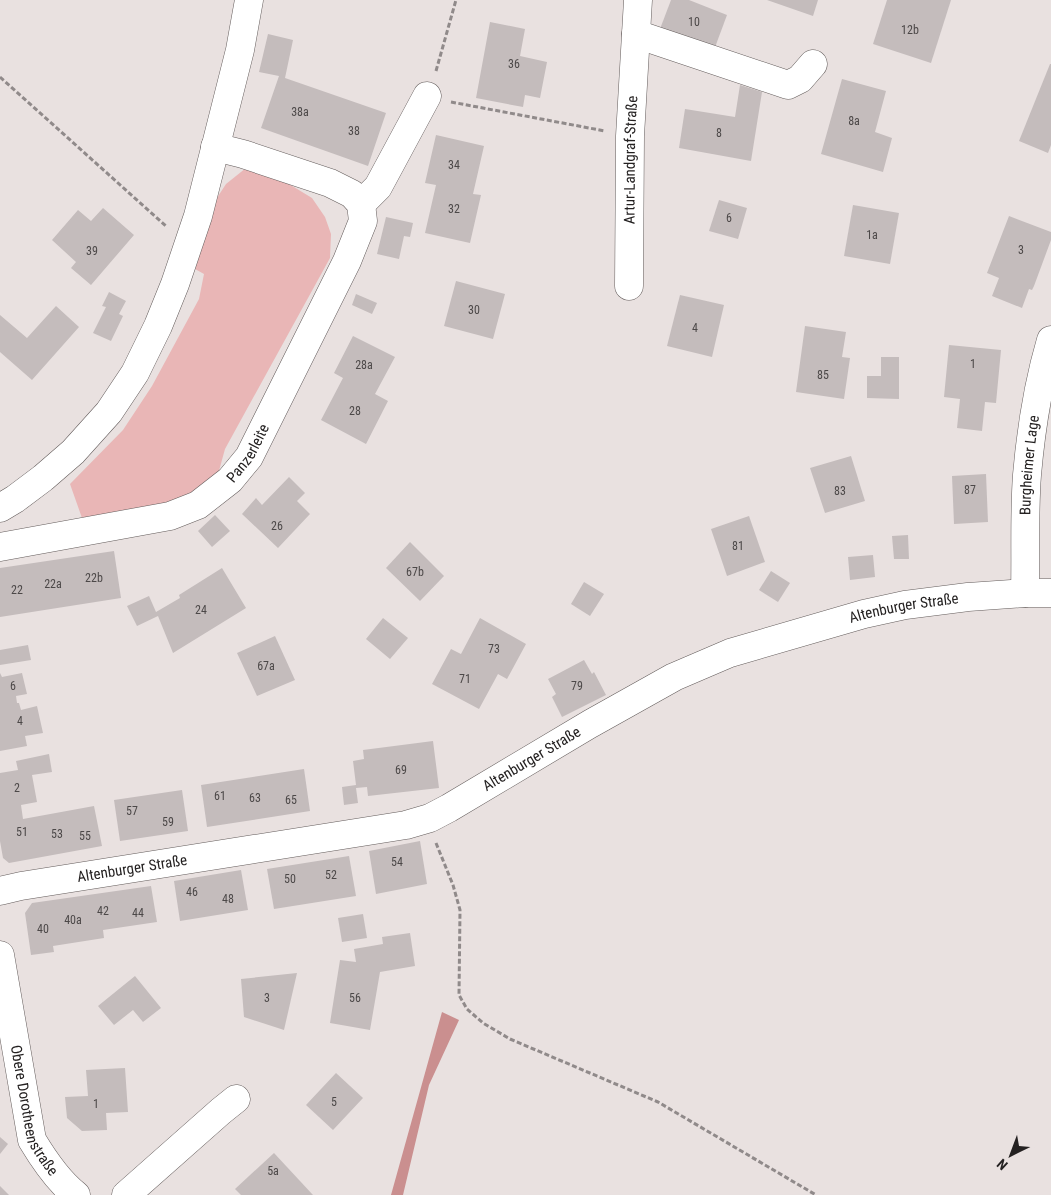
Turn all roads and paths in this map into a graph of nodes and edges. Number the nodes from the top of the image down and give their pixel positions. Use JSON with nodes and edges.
{"nodes":[{"id":1,"x":248,"y":0,"type":"edge"},
{"id":2,"x":456,"y":0,"type":"edge"},
{"id":3,"x":638,"y":0,"type":"edge"},
{"id":4,"x":636,"y":34,"type":"junction"},
{"id":5,"x":813,"y":64,"type":"dead end"},
{"id":6,"x":0,"y":77,"type":"edge"},
{"id":7,"x":435,"y":98,"type":"junction"},
{"id":8,"x":587,"y":129,"type":"dead end"},
{"id":9,"x":215,"y":147,"type":"junction"},
{"id":10,"x":361,"y":204,"type":"junction"},
{"id":11,"x":170,"y":229,"type":"dead end"},
{"id":12,"x":629,"y":286,"type":"dead end"},
{"id":13,"x":1051,"y":340,"type":"edge"},
{"id":14,"x":0,"y":508,"type":"edge"},
{"id":15,"x":0,"y":547,"type":"edge"},
{"id":16,"x":1038,"y":593,"type":"edge"},
{"id":17,"x":430,"y":818,"type":"junction"},
{"id":18,"x":0,"y":891,"type":"edge"},
{"id":19,"x":0,"y":955,"type":"edge"},
{"id":20,"x":236,"y":1099,"type":"dead end"},
{"id":21,"x":76,"y":1195,"type":"edge"},
{"id":22,"x":126,"y":1195,"type":"edge"},
{"id":23,"x":816,"y":1195,"type":"edge"}],
"edges":[{"from":1,"to":9,"type":"street"},
{"from":2,"to":7,"type":"path"},
{"from":3,"to":4,"type":"street","name":"Artur-Landgraf-Straße"},
{"from":4,"to":5,"type":"street"},
{"from":4,"to":12,"type":"street","name":"Artur-Landgraf-Straße"},
{"from":6,"to":11,"type":"path"},
{"from":7,"to":8,"type":"path"},
{"from":7,"to":10,"type":"street"},
{"from":9,"to":10,"type":"street"},
{"from":9,"to":14,"type":"street"},
{"from":10,"to":15,"type":"street","name":"Panzerleite"},
{"from":13,"to":16,"type":"street","name":"Burgheimer Lage"},
{"from":16,"to":17,"type":"street","name":"Altenburger Straße"},
{"from":17,"to":18,"type":"street","name":"Altenburger Straße"},
{"from":17,"to":23,"type":"path"},
{"from":19,"to":21,"type":"street","name":"Obere Dorotheenstraße"},
{"from":20,"to":22,"type":"street"}]}
